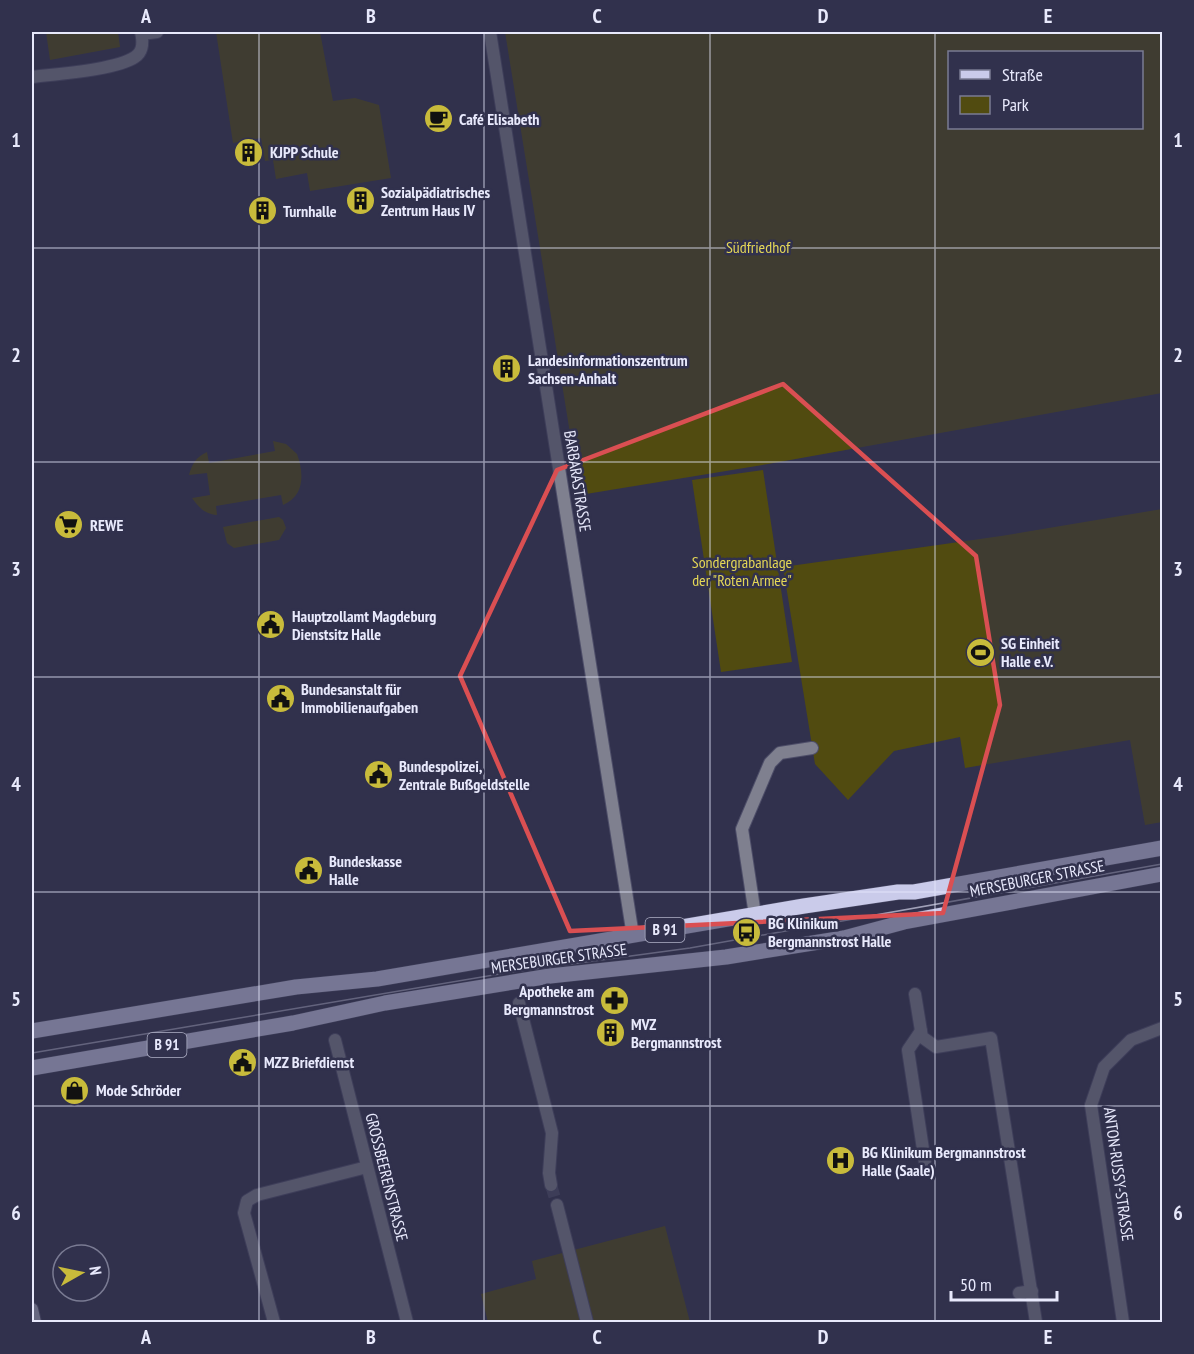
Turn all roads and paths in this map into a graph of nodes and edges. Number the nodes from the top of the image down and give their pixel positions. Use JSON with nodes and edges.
{"nodes":[{"id":1,"x":157,"y":32,"type":"edge"},
{"id":2,"x":490,"y":32,"type":"edge"},
{"id":3,"x":142,"y":33,"type":"edge"},
{"id":4,"x":32,"y":77,"type":"edge"},
{"id":5,"x":812,"y":748,"type":"dead end"},
{"id":6,"x":1162,"y":848,"type":"edge"},
{"id":7,"x":1162,"y":874,"type":"edge"},
{"id":8,"x":755,"y":915,"type":"junction"},
{"id":9,"x":633,"y":936,"type":"junction"},
{"id":10,"x":915,"y":994,"type":"dead end"},
{"id":11,"x":519,"y":1004,"type":"dead end"},
{"id":12,"x":1162,"y":1028,"type":"edge"},
{"id":13,"x":32,"y":1031,"type":"edge"},
{"id":14,"x":921,"y":1031,"type":"junction"},
{"id":15,"x":335,"y":1040,"type":"dead end"},
{"id":16,"x":32,"y":1068,"type":"edge"},
{"id":17,"x":367,"y":1167,"type":"junction"},
{"id":18,"x":926,"y":1169,"type":"dead end"},
{"id":19,"x":551,"y":1185,"type":"tunnel mouth"},
{"id":20,"x":557,"y":1205,"type":"tunnel mouth"},
{"id":21,"x":32,"y":1310,"type":"edge"},
{"id":22,"x":34,"y":1323,"type":"edge"},
{"id":23,"x":274,"y":1323,"type":"edge"},
{"id":24,"x":407,"y":1323,"type":"edge"},
{"id":25,"x":587,"y":1323,"type":"edge"},
{"id":26,"x":1036,"y":1323,"type":"edge"},
{"id":27,"x":1123,"y":1323,"type":"edge"}],
"edges":[{"from":1,"to":3,"type":"street"},
{"from":2,"to":9,"type":"street","name":"BARBARASTRASSE"},
{"from":3,"to":4,"type":"street"},
{"from":5,"to":8,"type":"street"},
{"from":6,"to":8,"type":"main road","name":"MERSEBURGER STRASSE","number":"B 91"},
{"from":7,"to":16,"type":"main road","name":"MERSEBURGER STRASSE","number":"B 91"},
{"from":8,"to":9,"type":"main road","name":"MERSEBURGER STRASSE","number":"B 91"},
{"from":9,"to":13,"type":"main road","name":"MERSEBURGER STRASSE","number":"B 91"},
{"from":10,"to":14,"type":"street"},
{"from":11,"to":19,"type":"street"},
{"from":12,"to":27,"type":"street","name":"ANTON-RUSSY-STRASSE"},
{"from":14,"to":18,"type":"street"},
{"from":14,"to":26,"type":"street"},
{"from":15,"to":17,"type":"street","name":"GROSSBEERENSTRASSE"},
{"from":17,"to":23,"type":"street"},
{"from":17,"to":24,"type":"street","name":"GROSSBEERENSTRASSE"},
{"from":20,"to":25,"type":"street"},
{"from":21,"to":22,"type":"street"}]}
